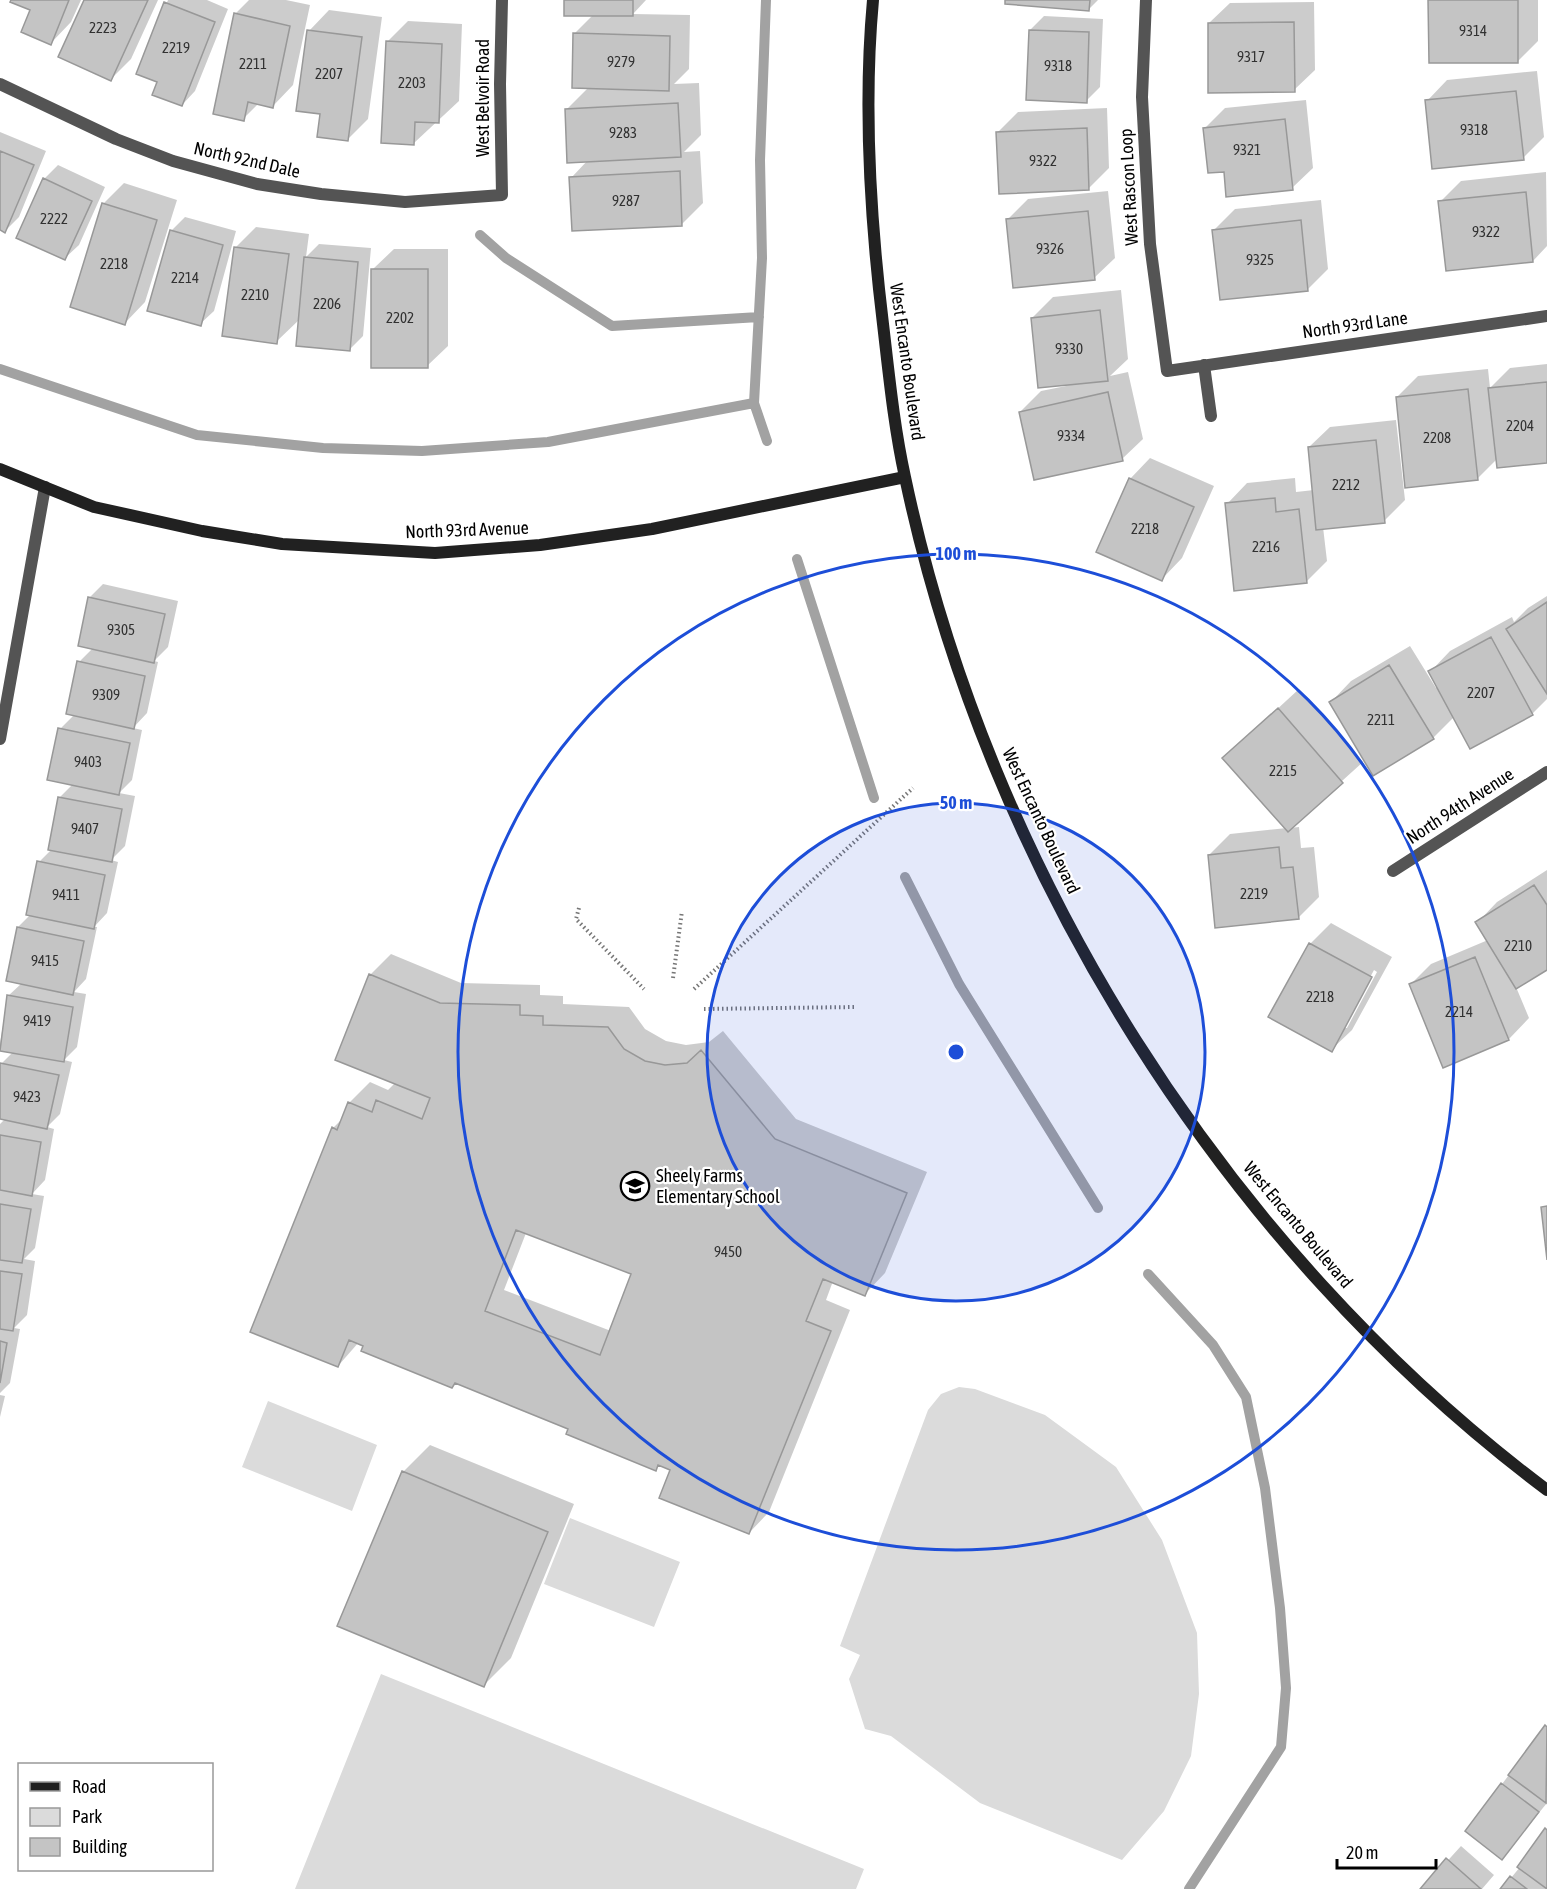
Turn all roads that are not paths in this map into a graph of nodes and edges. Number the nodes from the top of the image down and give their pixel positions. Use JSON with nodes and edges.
{"nodes":[{"id":1,"x":502,"y":0,"type":"edge"},
{"id":2,"x":873,"y":0,"type":"edge"},
{"id":3,"x":1146,"y":0,"type":"edge"},
{"id":4,"x":0,"y":84,"type":"edge"},
{"id":5,"x":502,"y":195,"type":"joint"},
{"id":6,"x":1547,"y":316,"type":"edge"},
{"id":7,"x":1204,"y":364,"type":"junction"},
{"id":8,"x":1167,"y":371,"type":"joint"},
{"id":9,"x":1211,"y":416,"type":"dead end"},
{"id":10,"x":0,"y":469,"type":"edge"},
{"id":11,"x":905,"y":477,"type":"junction"},
{"id":12,"x":45,"y":487,"type":"junction"},
{"id":13,"x":0,"y":735,"type":"edge"},
{"id":14,"x":1547,"y":772,"type":"edge"},
{"id":15,"x":1393,"y":871,"type":"dead end"},
{"id":16,"x":1547,"y":1490,"type":"edge"}],
"edges":[{"from":1,"to":5,"type":"street","name":"West Belvoir Road"},
{"from":2,"to":11,"type":"street","name":"West Encanto Boulevard"},
{"from":3,"to":8,"type":"street","name":"West Rascon Loop"},
{"from":4,"to":5,"type":"street","name":"North 92nd Dale"},
{"from":6,"to":7,"type":"street","name":"North 93rd Lane"},
{"from":7,"to":8,"type":"street","name":"North 93rd Lane"},
{"from":7,"to":9,"type":"street"},
{"from":10,"to":12,"type":"street","name":"North 93rd Avenue"},
{"from":11,"to":12,"type":"street","name":"North 93rd Avenue"},
{"from":11,"to":16,"type":"street","name":"West Encanto Boulevard"},
{"from":12,"to":13,"type":"street"},
{"from":14,"to":15,"type":"street","name":"North 94th Avenue"}]}
